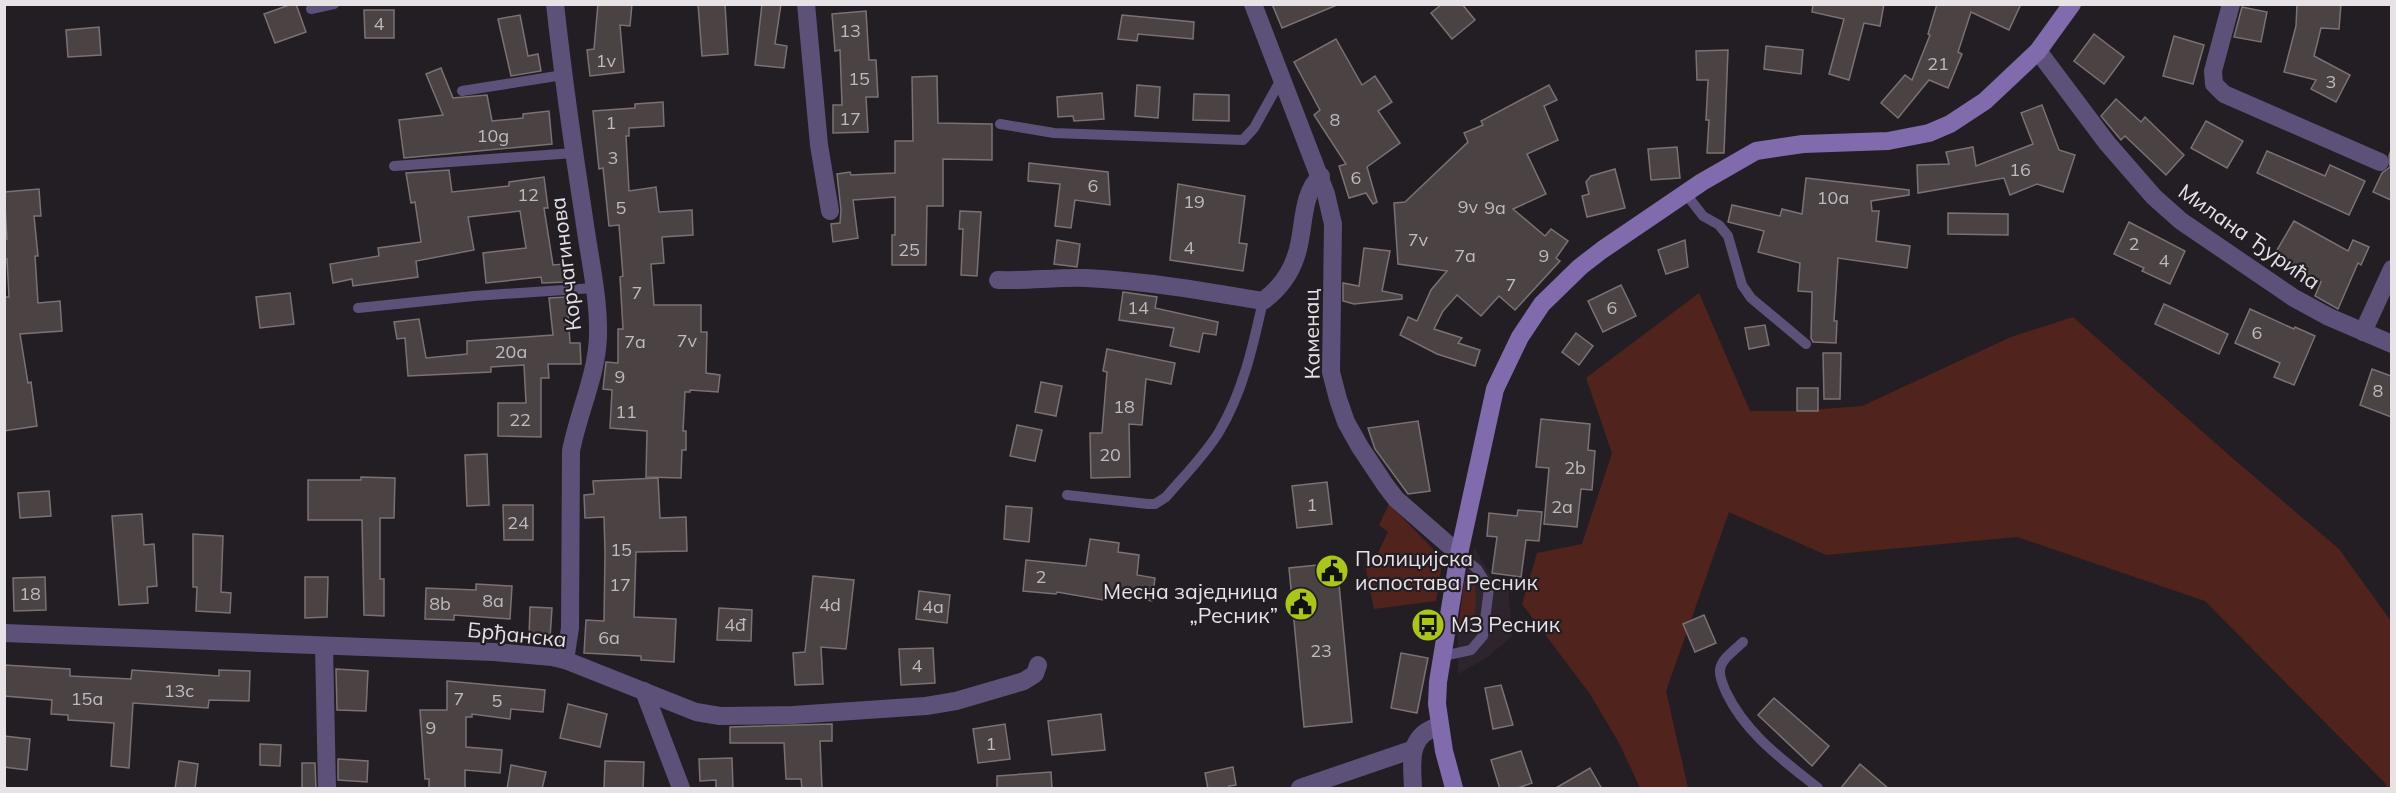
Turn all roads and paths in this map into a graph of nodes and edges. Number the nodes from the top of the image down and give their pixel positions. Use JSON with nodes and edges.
{"nodes":[{"id":1,"x":334,"y":4,"type":"edge"},
{"id":2,"x":555,"y":4,"type":"edge"},
{"id":3,"x":806,"y":4,"type":"edge"},
{"id":4,"x":1253,"y":4,"type":"edge"},
{"id":5,"x":2072,"y":4,"type":"edge"},
{"id":6,"x":2231,"y":4,"type":"edge"},
{"id":7,"x":311,"y":9,"type":"dead end"},
{"id":8,"x":2038,"y":51,"type":"junction"},
{"id":9,"x":563,"y":75,"type":"junction"},
{"id":10,"x":1283,"y":76,"type":"junction"},
{"id":11,"x":462,"y":90,"type":"dead end"},
{"id":12,"x":1000,"y":124,"type":"dead end"},
{"id":13,"x":574,"y":153,"type":"junction"},
{"id":14,"x":2380,"y":162,"type":"dead end"},
{"id":15,"x":394,"y":166,"type":"dead end"},
{"id":16,"x":1321,"y":176,"type":"junction"},
{"id":17,"x":1686,"y":194,"type":"junction"},
{"id":18,"x":830,"y":211,"type":"dead end"},
{"id":19,"x":2391,"y":269,"type":"edge"},
{"id":20,"x":998,"y":280,"type":"dead end"},
{"id":21,"x":594,"y":288,"type":"junction"},
{"id":22,"x":1263,"y":301,"type":"junction"},
{"id":23,"x":358,"y":308,"type":"dead end"},
{"id":24,"x":2363,"y":332,"type":"junction"},
{"id":25,"x":1806,"y":344,"type":"dead end"},
{"id":26,"x":2391,"y":344,"type":"edge"},
{"id":27,"x":1067,"y":495,"type":"dead end"},
{"id":28,"x":1459,"y":554,"type":"junction"},
{"id":29,"x":4,"y":633,"type":"edge"},
{"id":30,"x":1743,"y":642,"type":"dead end"},
{"id":31,"x":324,"y":646,"type":"junction"},
{"id":32,"x":1443,"y":656,"type":"junction"},
{"id":33,"x":565,"y":660,"type":"junction"},
{"id":34,"x":1038,"y":665,"type":"dead end"},
{"id":35,"x":644,"y":691,"type":"junction"},
{"id":36,"x":1439,"y":726,"type":"junction"},
{"id":37,"x":1414,"y":748,"type":"junction"},
{"id":38,"x":327,"y":789,"type":"edge"},
{"id":39,"x":681,"y":789,"type":"edge"},
{"id":40,"x":1300,"y":789,"type":"edge"},
{"id":41,"x":1413,"y":789,"type":"edge"},
{"id":42,"x":1454,"y":789,"type":"edge"},
{"id":43,"x":1818,"y":789,"type":"edge"}],
"edges":[{"from":1,"to":7,"type":"lane"},
{"from":2,"to":9,"type":"street","name":"Корчагинова"},
{"from":3,"to":18,"type":"street"},
{"from":4,"to":10,"type":"street","name":"Каменац"},
{"from":5,"to":8,"type":"street"},
{"from":6,"to":14,"type":"street"},
{"from":8,"to":17,"type":"street"},
{"from":8,"to":24,"type":"street","name":"Милана Ђурића"},
{"from":9,"to":11,"type":"lane"},
{"from":9,"to":13,"type":"street","name":"Корчагинова"},
{"from":10,"to":12,"type":"lane"},
{"from":10,"to":16,"type":"street","name":"Каменац"},
{"from":13,"to":15,"type":"lane"},
{"from":13,"to":21,"type":"street","name":"Корчагинова"},
{"from":16,"to":22,"type":"street"},
{"from":16,"to":28,"type":"street","name":"Каменац"},
{"from":17,"to":25,"type":"lane"},
{"from":17,"to":28,"type":"street"},
{"from":19,"to":24,"type":"street"},
{"from":20,"to":22,"type":"street"},
{"from":21,"to":23,"type":"lane"},
{"from":21,"to":33,"type":"street","name":"Корчагинова"},
{"from":22,"to":27,"type":"lane"},
{"from":24,"to":26,"type":"street","name":"Милана Ђурића"},
{"from":28,"to":32,"type":"street"},
{"from":28,"to":32,"type":"lane"},
{"from":29,"to":31,"type":"street","name":"Брђанска"},
{"from":30,"to":43,"type":"lane"},
{"from":31,"to":33,"type":"street","name":"Брђанска"},
{"from":31,"to":38,"type":"street"},
{"from":32,"to":36,"type":"street"},
{"from":33,"to":35,"type":"street","name":"Брђанска"},
{"from":34,"to":35,"type":"street","name":"Брђанска"},
{"from":35,"to":39,"type":"street"},
{"from":36,"to":37,"type":"street"},
{"from":36,"to":42,"type":"street"},
{"from":37,"to":40,"type":"street"},
{"from":37,"to":41,"type":"street"}]}
